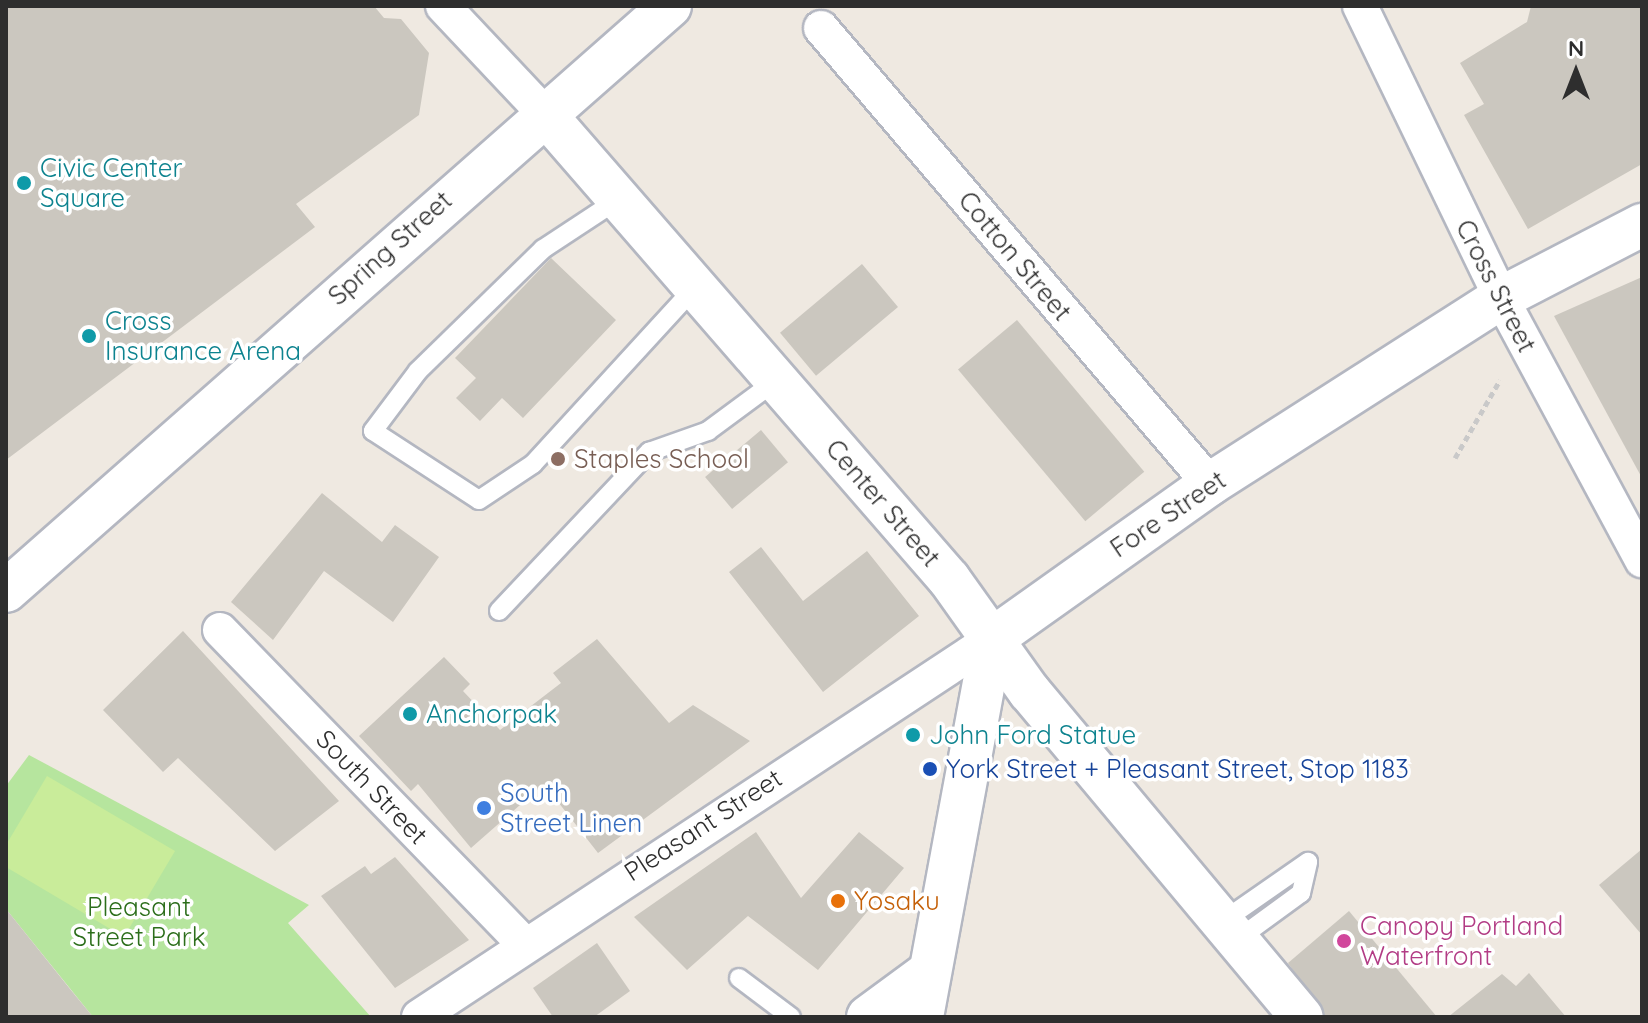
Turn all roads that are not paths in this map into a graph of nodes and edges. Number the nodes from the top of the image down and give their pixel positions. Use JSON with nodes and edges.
{"nodes":[{"id":1,"x":443,"y":6,"type":"edge"},
{"id":2,"x":670,"y":6,"type":"edge"},
{"id":3,"x":1360,"y":6,"type":"edge"},
{"id":4,"x":821,"y":28,"type":"dead end"},
{"id":5,"x":543,"y":112,"type":"junction"},
{"id":6,"x":619,"y":199,"type":"junction"},
{"id":7,"x":1642,"y":225,"type":"edge"},
{"id":8,"x":695,"y":287,"type":"junction"},
{"id":9,"x":1501,"y":298,"type":"junction"},
{"id":10,"x":777,"y":380,"type":"junction"},
{"id":11,"x":1210,"y":484,"type":"junction"},
{"id":12,"x":1642,"y":560,"type":"edge"},
{"id":13,"x":6,"y":591,"type":"edge"},
{"id":14,"x":499,"y":611,"type":"dead end"},
{"id":15,"x":220,"y":630,"type":"dead end"},
{"id":16,"x":992,"y":639,"type":"junction"},
{"id":17,"x":523,"y":943,"type":"junction"},
{"id":18,"x":929,"y":972,"type":"junction"},
{"id":19,"x":739,"y":978,"type":"dead end"},
{"id":20,"x":419,"y":1017,"type":"edge"},
{"id":21,"x":791,"y":1017,"type":"edge"},
{"id":22,"x":868,"y":1017,"type":"edge"},
{"id":23,"x":922,"y":1017,"type":"edge"},
{"id":24,"x":1302,"y":1017,"type":"edge"}],
"edges":[{"from":1,"to":5,"type":"street","name":"Center Street"},
{"from":2,"to":5,"type":"street","name":"Spring Street"},
{"from":3,"to":9,"type":"street","name":"Cross Street"},
{"from":4,"to":11,"type":"street","name":"Cotton Street"},
{"from":5,"to":6,"type":"street","name":"Center Street"},
{"from":5,"to":13,"type":"street","name":"Spring Street"},
{"from":6,"to":8,"type":"street","name":"Center Street"},
{"from":6,"to":8,"type":"lane"},
{"from":7,"to":9,"type":"street","name":"Fore Street"},
{"from":8,"to":10,"type":"street","name":"Center Street"},
{"from":9,"to":11,"type":"street","name":"Fore Street"},
{"from":9,"to":12,"type":"street","name":"Cross Street"},
{"from":10,"to":14,"type":"lane"},
{"from":10,"to":16,"type":"street","name":"Center Street"},
{"from":11,"to":16,"type":"street","name":"Fore Street"},
{"from":15,"to":17,"type":"street","name":"South Street"},
{"from":16,"to":17,"type":"street","name":"Pleasant Street"},
{"from":16,"to":18,"type":"street"},
{"from":16,"to":24,"type":"street","name":"Center Street"},
{"from":17,"to":20,"type":"street","name":"Pleasant Street"},
{"from":18,"to":22,"type":"street"},
{"from":18,"to":23,"type":"street"},
{"from":19,"to":21,"type":"lane"}]}
